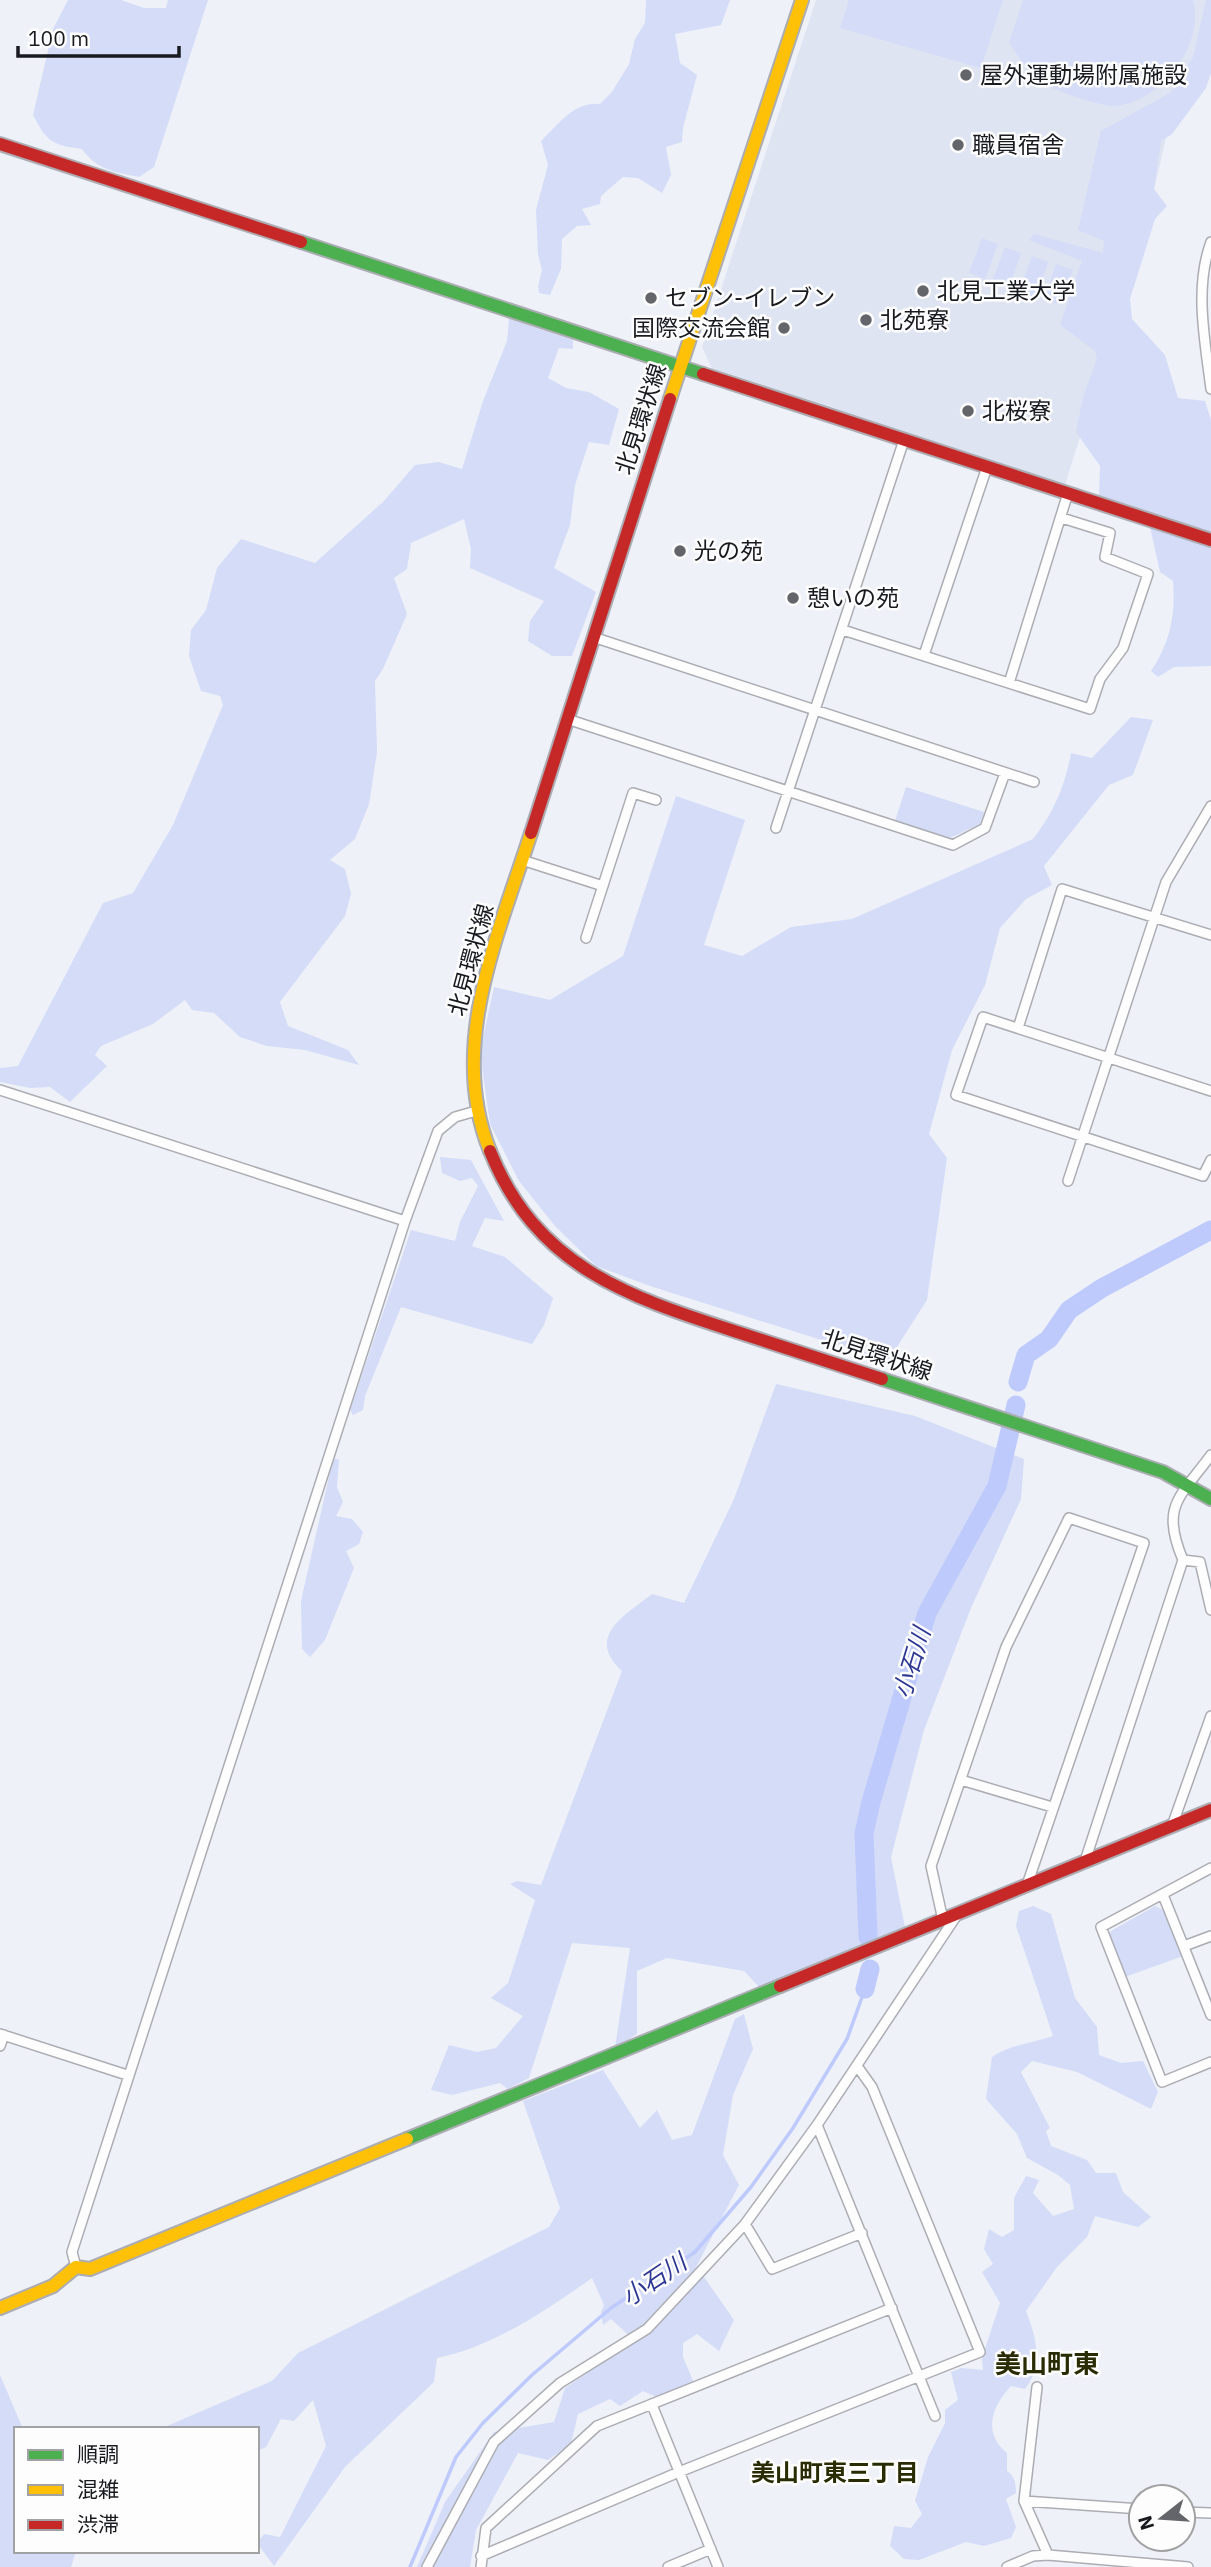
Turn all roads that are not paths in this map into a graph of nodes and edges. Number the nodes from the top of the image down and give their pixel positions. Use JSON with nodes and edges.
{"nodes":[{"id":1,"x":802,"y":0,"type":"edge"},
{"id":2,"x":0,"y":144,"type":"edge"},
{"id":3,"x":1211,"y":242,"type":"edge"},
{"id":4,"x":1208,"y":343,"type":"edge"},
{"id":5,"x":680,"y":367,"type":"junction"},
{"id":6,"x":1211,"y":389,"type":"edge"},
{"id":7,"x":904,"y":440,"type":"junction"},
{"id":8,"x":986,"y":467,"type":"junction"},
{"id":9,"x":1068,"y":493,"type":"junction"},
{"id":10,"x":1062,"y":518,"type":"junction"},
{"id":11,"x":1211,"y":540,"type":"edge"},
{"id":12,"x":843,"y":630,"type":"junction"},
{"id":13,"x":593,"y":637,"type":"junction"},
{"id":14,"x":924,"y":655,"type":"junction"},
{"id":15,"x":1009,"y":683,"type":"junction"},
{"id":16,"x":816,"y":709,"type":"junction"},
{"id":17,"x":567,"y":719,"type":"junction"},
{"id":18,"x":1005,"y":774,"type":"junction"},
{"id":19,"x":1034,"y":782,"type":"dead end"},
{"id":20,"x":788,"y":793,"type":"junction"},
{"id":21,"x":656,"y":800,"type":"dead end"},
{"id":22,"x":1211,"y":806,"type":"edge"},
{"id":23,"x":776,"y":828,"type":"dead end"},
{"id":24,"x":522,"y":860,"type":"junction"},
{"id":25,"x":603,"y":886,"type":"junction"},
{"id":26,"x":1153,"y":920,"type":"junction"},
{"id":27,"x":1211,"y":935,"type":"edge"},
{"id":28,"x":586,"y":938,"type":"dead end"},
{"id":29,"x":1018,"y":1028,"type":"junction"},
{"id":30,"x":1106,"y":1056,"type":"junction"},
{"id":31,"x":0,"y":1090,"type":"edge"},
{"id":32,"x":1211,"y":1091,"type":"edge"},
{"id":33,"x":476,"y":1111,"type":"junction"},
{"id":34,"x":1083,"y":1136,"type":"junction"},
{"id":35,"x":1211,"y":1160,"type":"edge"},
{"id":36,"x":1068,"y":1181,"type":"dead end"},
{"id":37,"x":405,"y":1221,"type":"junction"},
{"id":38,"x":1211,"y":1455,"type":"edge"},
{"id":39,"x":1189,"y":1485,"type":"junction"},
{"id":40,"x":1211,"y":1499,"type":"edge"},
{"id":41,"x":1183,"y":1560,"type":"junction"},
{"id":42,"x":1211,"y":1610,"type":"edge"},
{"id":43,"x":1211,"y":1716,"type":"edge"},
{"id":44,"x":961,"y":1780,"type":"junction"},
{"id":45,"x":1052,"y":1807,"type":"junction"},
{"id":46,"x":1211,"y":1810,"type":"edge"},
{"id":47,"x":1172,"y":1826,"type":"junction"},
{"id":48,"x":1085,"y":1861,"type":"junction"},
{"id":49,"x":1211,"y":1868,"type":"edge"},
{"id":50,"x":1027,"y":1885,"type":"junction"},
{"id":51,"x":1163,"y":1895,"type":"junction"},
{"id":52,"x":958,"y":1913,"type":"junction"},
{"id":53,"x":943,"y":1920,"type":"junction"},
{"id":54,"x":1211,"y":1936,"type":"edge"},
{"id":55,"x":1184,"y":1946,"type":"junction"},
{"id":56,"x":1211,"y":2015,"type":"edge"},
{"id":57,"x":2,"y":2034,"type":"edge"},
{"id":58,"x":0,"y":2046,"type":"edge"},
{"id":59,"x":1211,"y":2063,"type":"edge"},
{"id":60,"x":856,"y":2066,"type":"junction"},
{"id":61,"x":127,"y":2075,"type":"junction"},
{"id":62,"x":817,"y":2125,"type":"junction"},
{"id":63,"x":745,"y":2224,"type":"junction"},
{"id":64,"x":862,"y":2233,"type":"junction"},
{"id":65,"x":76,"y":2267,"type":"junction"},
{"id":66,"x":0,"y":2308,"type":"edge"},
{"id":67,"x":892,"y":2308,"type":"junction"},
{"id":68,"x":920,"y":2375,"type":"junction"},
{"id":69,"x":1037,"y":2387,"type":"dead end"},
{"id":70,"x":652,"y":2405,"type":"junction"},
{"id":71,"x":935,"y":2416,"type":"dead end"},
{"id":72,"x":679,"y":2472,"type":"junction"},
{"id":73,"x":1024,"y":2501,"type":"junction"},
{"id":74,"x":1127,"y":2508,"type":"edge"},
{"id":75,"x":711,"y":2549,"type":"junction"},
{"id":76,"x":481,"y":2556,"type":"junction"},
{"id":77,"x":1048,"y":2556,"type":"junction"},
{"id":78,"x":427,"y":2567,"type":"edge"},
{"id":79,"x":481,"y":2567,"type":"edge"},
{"id":80,"x":668,"y":2567,"type":"edge"},
{"id":81,"x":718,"y":2567,"type":"edge"},
{"id":82,"x":1007,"y":2567,"type":"edge"},
{"id":83,"x":1188,"y":2567,"type":"edge"}],
"edges":[{"from":1,"to":5,"type":"street","name":"北見環状線"},
{"from":2,"to":5,"type":"street"},
{"from":3,"to":4,"type":"street"},
{"from":4,"to":6,"type":"street"},
{"from":5,"to":7,"type":"street"},
{"from":5,"to":13,"type":"street","name":"北見環状線"},
{"from":7,"to":8,"type":"street"},
{"from":7,"to":12,"type":"street"},
{"from":8,"to":9,"type":"street"},
{"from":8,"to":14,"type":"street"},
{"from":9,"to":10,"type":"street"},
{"from":9,"to":11,"type":"street"},
{"from":10,"to":15,"type":"street"},
{"from":10,"to":15,"type":"street"},
{"from":12,"to":14,"type":"street"},
{"from":12,"to":16,"type":"street"},
{"from":13,"to":16,"type":"street"},
{"from":13,"to":17,"type":"street","name":"北見環状線"},
{"from":14,"to":15,"type":"street"},
{"from":16,"to":18,"type":"street"},
{"from":16,"to":20,"type":"street"},
{"from":17,"to":20,"type":"street"},
{"from":17,"to":24,"type":"street","name":"北見環状線"},
{"from":18,"to":19,"type":"street"},
{"from":18,"to":20,"type":"street"},
{"from":20,"to":23,"type":"street"},
{"from":21,"to":25,"type":"street"},
{"from":22,"to":26,"type":"street"},
{"from":24,"to":25,"type":"street"},
{"from":24,"to":33,"type":"street","name":"北見環状線"},
{"from":25,"to":28,"type":"street"},
{"from":26,"to":27,"type":"street"},
{"from":26,"to":29,"type":"street"},
{"from":26,"to":30,"type":"street"},
{"from":29,"to":30,"type":"street"},
{"from":29,"to":34,"type":"street"},
{"from":30,"to":32,"type":"street"},
{"from":30,"to":34,"type":"street"},
{"from":31,"to":37,"type":"street"},
{"from":33,"to":37,"type":"street"},
{"from":33,"to":39,"type":"street","name":"北見環状線"},
{"from":34,"to":35,"type":"street"},
{"from":34,"to":36,"type":"street"},
{"from":37,"to":61,"type":"street"},
{"from":38,"to":39,"type":"street"},
{"from":39,"to":40,"type":"street","name":"北見環状線"},
{"from":39,"to":41,"type":"street"},
{"from":41,"to":42,"type":"street"},
{"from":41,"to":48,"type":"street"},
{"from":43,"to":47,"type":"street"},
{"from":44,"to":45,"type":"street"},
{"from":44,"to":45,"type":"street"},
{"from":44,"to":53,"type":"street"},
{"from":45,"to":50,"type":"street"},
{"from":46,"to":47,"type":"street"},
{"from":47,"to":48,"type":"street"},
{"from":48,"to":50,"type":"street"},
{"from":49,"to":51,"type":"street"},
{"from":50,"to":52,"type":"street"},
{"from":51,"to":55,"type":"street"},
{"from":51,"to":59,"type":"street"},
{"from":52,"to":53,"type":"street"},
{"from":52,"to":60,"type":"street"},
{"from":53,"to":65,"type":"street"},
{"from":54,"to":55,"type":"street"},
{"from":55,"to":56,"type":"street"},
{"from":57,"to":58,"type":"street"},
{"from":57,"to":61,"type":"street"},
{"from":60,"to":62,"type":"street"},
{"from":60,"to":68,"type":"street"},
{"from":61,"to":65,"type":"street"},
{"from":62,"to":63,"type":"street"},
{"from":62,"to":64,"type":"street"},
{"from":63,"to":64,"type":"street"},
{"from":63,"to":78,"type":"street"},
{"from":64,"to":67,"type":"street"},
{"from":65,"to":66,"type":"street"},
{"from":67,"to":68,"type":"street"},
{"from":67,"to":70,"type":"street"},
{"from":68,"to":71,"type":"street"},
{"from":68,"to":72,"type":"street"},
{"from":69,"to":73,"type":"street"},
{"from":70,"to":72,"type":"street"},
{"from":70,"to":76,"type":"street"},
{"from":72,"to":75,"type":"street"},
{"from":72,"to":76,"type":"street"},
{"from":73,"to":74,"type":"street"},
{"from":73,"to":77,"type":"street"},
{"from":75,"to":80,"type":"street"},
{"from":75,"to":81,"type":"street"},
{"from":76,"to":79,"type":"street"},
{"from":77,"to":82,"type":"street"},
{"from":77,"to":83,"type":"street"}]}
